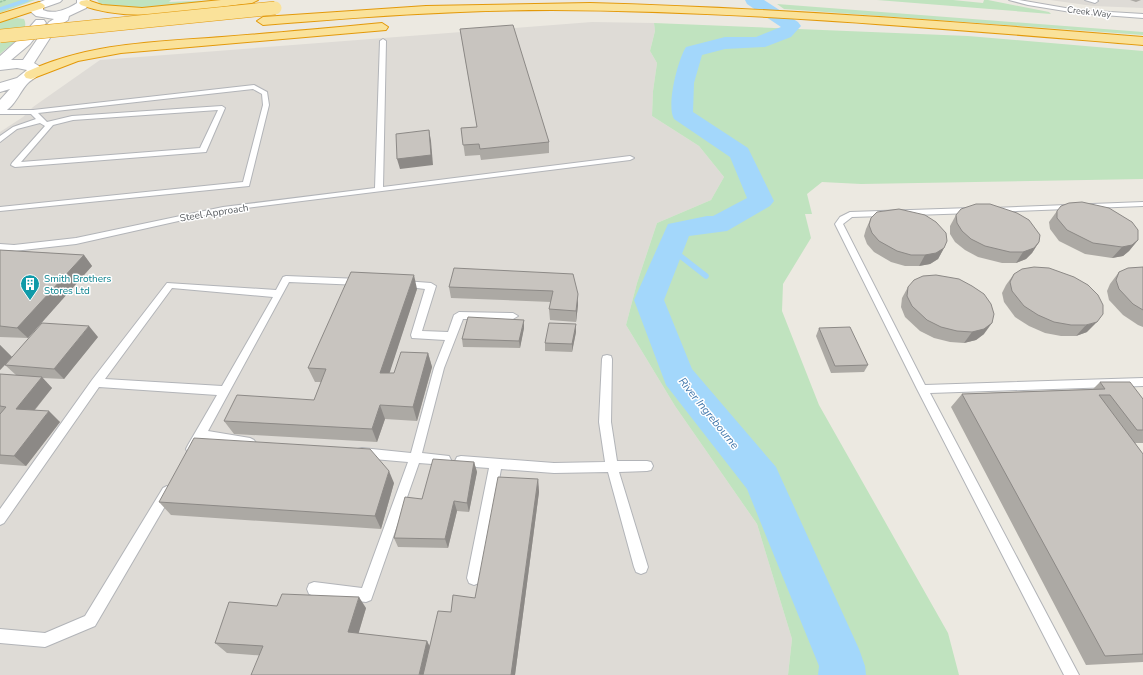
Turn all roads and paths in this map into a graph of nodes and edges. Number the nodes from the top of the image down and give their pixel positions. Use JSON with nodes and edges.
{"nodes":[{"id":1,"x":6,"y":0,"type":"edge"},
{"id":2,"x":56,"y":0,"type":"edge"},
{"id":3,"x":252,"y":0,"type":"edge"},
{"id":4,"x":397,"y":0,"type":"edge"},
{"id":5,"x":1012,"y":0,"type":"edge"},
{"id":6,"x":1088,"y":0,"type":"edge"},
{"id":7,"x":1095,"y":1,"type":"edge"},
{"id":8,"x":0,"y":2,"type":"edge"},
{"id":9,"x":84,"y":2,"type":"edge"},
{"id":10,"x":335,"y":4,"type":"dead end"},
{"id":11,"x":290,"y":7,"type":"dead end"},
{"id":12,"x":40,"y":10,"type":"junction"},
{"id":13,"x":697,"y":10,"type":"junction"},
{"id":14,"x":73,"y":11,"type":"junction"},
{"id":15,"x":1143,"y":16,"type":"edge"},
{"id":16,"x":0,"y":18,"type":"edge"},
{"id":17,"x":1053,"y":20,"type":"dead end"},
{"id":18,"x":445,"y":22,"type":"dead end"},
{"id":19,"x":393,"y":26,"type":"dead end"},
{"id":20,"x":1136,"y":28,"type":"dead end"},
{"id":21,"x":0,"y":36,"type":"edge"},
{"id":22,"x":1143,"y":41,"type":"edge"},
{"id":23,"x":382,"y":42,"type":"dead end"},
{"id":24,"x":0,"y":47,"type":"edge"},
{"id":25,"x":0,"y":63,"type":"edge"},
{"id":26,"x":0,"y":66,"type":"edge"},
{"id":27,"x":26,"y":74,"type":"junction"},
{"id":28,"x":0,"y":88,"type":"edge"},
{"id":29,"x":0,"y":109,"type":"edge"},
{"id":30,"x":0,"y":112,"type":"edge"},
{"id":31,"x":33,"y":112,"type":"junction"},
{"id":32,"x":41,"y":120,"type":"junction"},
{"id":33,"x":51,"y":123,"type":"junction"},
{"id":34,"x":0,"y":140,"type":"edge"},
{"id":35,"x":630,"y":158,"type":"dead end"},
{"id":36,"x":379,"y":190,"type":"junction"},
{"id":37,"x":1143,"y":204,"type":"edge"},
{"id":38,"x":0,"y":209,"type":"edge"},
{"id":39,"x":0,"y":247,"type":"edge"},
{"id":40,"x":373,"y":283,"type":"edge"},
{"id":41,"x":395,"y":284,"type":"edge"},
{"id":42,"x":279,"y":294,"type":"junction"},
{"id":43,"x":513,"y":316,"type":"dead end"},
{"id":44,"x":451,"y":336,"type":"junction"},
{"id":45,"x":607,"y":359,"type":"dead end"},
{"id":46,"x":1143,"y":382,"type":"edge"},
{"id":47,"x":96,"y":383,"type":"junction"},
{"id":48,"x":1110,"y":383,"type":"junction"},
{"id":49,"x":922,"y":389,"type":"junction"},
{"id":50,"x":225,"y":391,"type":"junction"},
{"id":51,"x":1119,"y":395,"type":"edge"},
{"id":52,"x":201,"y":435,"type":"junction"},
{"id":53,"x":260,"y":444,"type":"edge"},
{"id":54,"x":354,"y":452,"type":"edge"},
{"id":55,"x":188,"y":456,"type":"edge"},
{"id":56,"x":415,"y":458,"type":"junction"},
{"id":57,"x":496,"y":464,"type":"junction"},
{"id":58,"x":647,"y":466,"type":"dead end"},
{"id":59,"x":612,"y":467,"type":"junction"},
{"id":60,"x":172,"y":483,"type":"edge"},
{"id":61,"x":0,"y":520,"type":"edge"},
{"id":62,"x":641,"y":567,"type":"dead end"},
{"id":63,"x":474,"y":578,"type":"dead end"},
{"id":64,"x":314,"y":589,"type":"dead end"},
{"id":65,"x":0,"y":636,"type":"edge"},
{"id":66,"x":1072,"y":675,"type":"edge"}],
"edges":[{"from":1,"to":8,"type":"path"},
{"from":2,"to":12,"type":"street"},
{"from":3,"to":9,"type":"highway"},
{"from":4,"to":10,"type":"highway"},
{"from":5,"to":15,"type":"lane","name":"Creek Way"},
{"from":6,"to":7,"type":"lane"},
{"from":9,"to":14,"type":"street"},
{"from":11,"to":21,"type":"highway","bridge":true},
{"from":12,"to":14,"type":"street"},
{"from":12,"to":16,"type":"highway"},
{"from":12,"to":25,"type":"street"},
{"from":13,"to":18,"type":"highway"},
{"from":13,"to":22,"type":"highway"},
{"from":13,"to":24,"type":"highway"},
{"from":14,"to":27,"type":"street"},
{"from":17,"to":20,"type":"highway"},
{"from":19,"to":27,"type":"highway"},
{"from":23,"to":36,"type":"lane"},
{"from":26,"to":27,"type":"street"},
{"from":27,"to":28,"type":"street"},
{"from":27,"to":29,"type":"street"},
{"from":30,"to":31,"type":"lane"},
{"from":31,"to":32,"type":"lane"},
{"from":31,"to":38,"type":"lane"},
{"from":32,"to":33,"type":"lane"},
{"from":32,"to":34,"type":"lane"},
{"from":33,"to":33,"type":"lane"},
{"from":35,"to":36,"type":"lane","name":"Steel Approach"},
{"from":36,"to":39,"type":"lane","name":"Steel Approach"},
{"from":37,"to":49,"type":"lane"},
{"from":40,"to":42,"type":"lane"},
{"from":41,"to":44,"type":"lane"},
{"from":42,"to":47,"type":"lane"},
{"from":42,"to":50,"type":"lane"},
{"from":43,"to":44,"type":"lane"},
{"from":44,"to":56,"type":"lane"},
{"from":45,"to":59,"type":"lane"},
{"from":46,"to":48,"type":"lane"},
{"from":47,"to":50,"type":"lane"},
{"from":47,"to":61,"type":"lane"},
{"from":48,"to":49,"type":"lane"},
{"from":48,"to":51,"type":"lane"},
{"from":49,"to":66,"type":"lane"},
{"from":50,"to":52,"type":"lane"},
{"from":52,"to":53,"type":"lane"},
{"from":52,"to":55,"type":"lane"},
{"from":54,"to":56,"type":"lane"},
{"from":56,"to":57,"type":"lane"},
{"from":56,"to":64,"type":"lane"},
{"from":57,"to":59,"type":"lane"},
{"from":57,"to":63,"type":"lane"},
{"from":58,"to":59,"type":"lane"},
{"from":59,"to":62,"type":"lane"},
{"from":60,"to":65,"type":"lane"}]}
